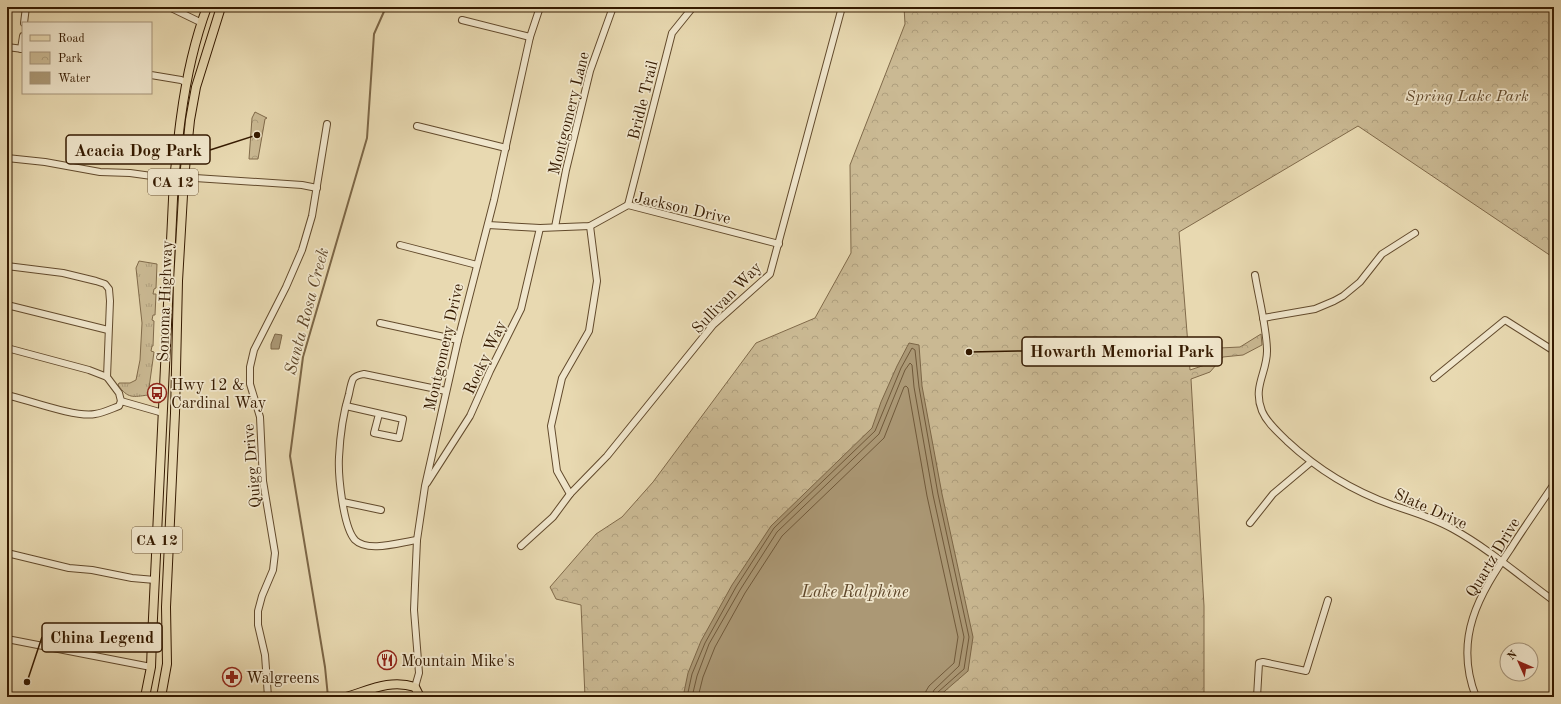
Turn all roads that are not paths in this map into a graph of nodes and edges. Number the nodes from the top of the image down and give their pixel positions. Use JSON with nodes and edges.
{"nodes":[{"id":1,"x":26,"y":7,"type":"edge"},
{"id":2,"x":169,"y":7,"type":"edge"},
{"id":3,"x":207,"y":7,"type":"edge"},
{"id":4,"x":221,"y":7,"type":"edge"},
{"id":5,"x":540,"y":7,"type":"edge"},
{"id":6,"x":612,"y":7,"type":"edge"},
{"id":7,"x":693,"y":7,"type":"edge"},
{"id":8,"x":842,"y":7,"type":"edge"},
{"id":9,"x":462,"y":20,"type":"dead end"},
{"id":10,"x":24,"y":22,"type":"edge"},
{"id":11,"x":202,"y":23,"type":"junction"},
{"id":12,"x":530,"y":37,"type":"junction"},
{"id":13,"x":7,"y":47,"type":"edge"},
{"id":14,"x":22,"y":49,"type":"edge"},
{"id":15,"x":152,"y":74,"type":"edge"},
{"id":16,"x":187,"y":83,"type":"junction"},
{"id":17,"x":327,"y":124,"type":"dead end"},
{"id":18,"x":417,"y":126,"type":"dead end"},
{"id":19,"x":506,"y":148,"type":"junction"},
{"id":20,"x":7,"y":158,"type":"edge"},
{"id":21,"x":174,"y":178,"type":"junction"},
{"id":22,"x":184,"y":178,"type":"junction"},
{"id":23,"x":317,"y":188,"type":"junction"},
{"id":24,"x":628,"y":205,"type":"junction"},
{"id":25,"x":488,"y":225,"type":"junction"},
{"id":26,"x":590,"y":226,"type":"junction"},
{"id":27,"x":555,"y":227,"type":"junction"},
{"id":28,"x":540,"y":228,"type":"junction"},
{"id":29,"x":1415,"y":233,"type":"dead end"},
{"id":30,"x":400,"y":244,"type":"dead end"},
{"id":31,"x":779,"y":244,"type":"junction"},
{"id":32,"x":477,"y":265,"type":"junction"},
{"id":33,"x":7,"y":266,"type":"edge"},
{"id":34,"x":1255,"y":275,"type":"dead end"},
{"id":35,"x":7,"y":305,"type":"edge"},
{"id":36,"x":1263,"y":318,"type":"junction"},
{"id":37,"x":380,"y":323,"type":"dead end"},
{"id":38,"x":108,"y":330,"type":"junction"},
{"id":39,"x":458,"y":340,"type":"junction"},
{"id":40,"x":7,"y":348,"type":"edge"},
{"id":41,"x":1554,"y":351,"type":"edge"},
{"id":42,"x":107,"y":376,"type":"junction"},
{"id":43,"x":1434,"y":378,"type":"dead end"},
{"id":44,"x":446,"y":391,"type":"junction"},
{"id":45,"x":7,"y":395,"type":"edge"},
{"id":46,"x":121,"y":401,"type":"junction"},
{"id":47,"x":346,"y":406,"type":"junction"},
{"id":48,"x":163,"y":412,"type":"junction"},
{"id":49,"x":175,"y":413,"type":"junction"},
{"id":50,"x":378,"y":414,"type":"junction"},
{"id":51,"x":1311,"y":462,"type":"junction"},
{"id":52,"x":1554,"y":484,"type":"edge"},
{"id":53,"x":425,"y":486,"type":"junction"},
{"id":54,"x":570,"y":494,"type":"junction"},
{"id":55,"x":343,"y":502,"type":"junction"},
{"id":56,"x":381,"y":510,"type":"dead end"},
{"id":57,"x":1250,"y":523,"type":"dead end"},
{"id":58,"x":417,"y":540,"type":"junction"},
{"id":59,"x":521,"y":546,"type":"dead end"},
{"id":60,"x":7,"y":553,"type":"edge"},
{"id":61,"x":1502,"y":562,"type":"junction"},
{"id":62,"x":155,"y":580,"type":"junction"},
{"id":63,"x":1328,"y":600,"type":"dead end"},
{"id":64,"x":1554,"y":601,"type":"edge"},
{"id":65,"x":7,"y":639,"type":"edge"},
{"id":66,"x":151,"y":667,"type":"junction"},
{"id":67,"x":415,"y":687,"type":"junction"},
{"id":68,"x":145,"y":697,"type":"edge"},
{"id":69,"x":161,"y":697,"type":"edge"},
{"id":70,"x":268,"y":697,"type":"edge"},
{"id":71,"x":346,"y":697,"type":"edge"},
{"id":72,"x":420,"y":697,"type":"edge"},
{"id":73,"x":1257,"y":697,"type":"edge"},
{"id":74,"x":1476,"y":697,"type":"edge"}],
"edges":[{"from":1,"to":10,"type":"street"},
{"from":2,"to":11,"type":"street"},
{"from":3,"to":11,"type":"main road","name":"Sonoma Highway","number":"CA 12"},
{"from":4,"to":22,"type":"main road","name":"Sonoma Highway","number":"CA 12"},
{"from":5,"to":12,"type":"street","name":"Montgomery Drive"},
{"from":6,"to":27,"type":"street","name":"Montgomery Lane"},
{"from":7,"to":24,"type":"street","name":"Bridle Trail"},
{"from":8,"to":31,"type":"street","name":"Sullivan Way"},
{"from":9,"to":12,"type":"street"},
{"from":11,"to":16,"type":"main road","name":"Sonoma Highway","number":"CA 12"},
{"from":12,"to":19,"type":"street","name":"Montgomery Drive"},
{"from":13,"to":14,"type":"street"},
{"from":15,"to":16,"type":"street"},
{"from":16,"to":21,"type":"main road","name":"Sonoma Highway","number":"CA 12"},
{"from":17,"to":23,"type":"street","name":"Quigg Drive"},
{"from":18,"to":19,"type":"street"},
{"from":19,"to":25,"type":"street","name":"Montgomery Drive"},
{"from":20,"to":21,"type":"street"},
{"from":21,"to":22,"type":"street"},
{"from":21,"to":48,"type":"main road","name":"Sonoma Highway","number":"CA 12"},
{"from":22,"to":23,"type":"street"},
{"from":22,"to":49,"type":"main road","name":"Sonoma Highway","number":"CA 12"},
{"from":23,"to":70,"type":"street","name":"Quigg Drive"},
{"from":24,"to":26,"type":"street","name":"Jackson Drive"},
{"from":24,"to":31,"type":"street","name":"Jackson Drive"},
{"from":25,"to":28,"type":"street","name":"Jackson Drive"},
{"from":25,"to":32,"type":"street","name":"Montgomery Drive"},
{"from":26,"to":27,"type":"street","name":"Jackson Drive"},
{"from":26,"to":54,"type":"street"},
{"from":27,"to":28,"type":"street","name":"Jackson Drive"},
{"from":28,"to":53,"type":"street","name":"Rocky Way"},
{"from":29,"to":36,"type":"street"},
{"from":30,"to":32,"type":"street"},
{"from":31,"to":54,"type":"street","name":"Sullivan Way"},
{"from":32,"to":39,"type":"street","name":"Montgomery Drive"},
{"from":33,"to":38,"type":"street"},
{"from":34,"to":36,"type":"street","name":"Slate Drive"},
{"from":35,"to":38,"type":"street"},
{"from":36,"to":51,"type":"street","name":"Slate Drive"},
{"from":37,"to":39,"type":"street"},
{"from":38,"to":42,"type":"street"},
{"from":39,"to":44,"type":"street","name":"Montgomery Drive"},
{"from":40,"to":42,"type":"street"},
{"from":41,"to":43,"type":"street"},
{"from":42,"to":46,"type":"street"},
{"from":44,"to":47,"type":"street"},
{"from":44,"to":53,"type":"street","name":"Montgomery Drive"},
{"from":45,"to":46,"type":"street"},
{"from":46,"to":48,"type":"street"},
{"from":47,"to":50,"type":"street"},
{"from":47,"to":55,"type":"street"},
{"from":48,"to":49,"type":"main road"},
{"from":48,"to":62,"type":"main road","name":"Sonoma Highway","number":"CA 12"},
{"from":49,"to":69,"type":"main road","name":"Sonoma Highway","number":"CA 12"},
{"from":50,"to":50,"type":"street"},
{"from":51,"to":57,"type":"street"},
{"from":51,"to":61,"type":"street","name":"Slate Drive"},
{"from":52,"to":61,"type":"street","name":"Quartz Drive"},
{"from":53,"to":58,"type":"street","name":"Montgomery Drive"},
{"from":54,"to":59,"type":"street","name":"Sullivan Way"},
{"from":55,"to":56,"type":"street"},
{"from":55,"to":58,"type":"street"},
{"from":58,"to":67,"type":"street","name":"Montgomery Drive"},
{"from":60,"to":62,"type":"street"},
{"from":61,"to":64,"type":"street","name":"Slate Drive"},
{"from":61,"to":74,"type":"street","name":"Quartz Drive"},
{"from":62,"to":66,"type":"main road","name":"Sonoma Highway","number":"CA 12"},
{"from":63,"to":73,"type":"street"},
{"from":65,"to":66,"type":"street"},
{"from":66,"to":68,"type":"main road","name":"Sonoma Highway","number":"CA 12"},
{"from":67,"to":71,"type":"main road"},
{"from":67,"to":72,"type":"main road"}]}
